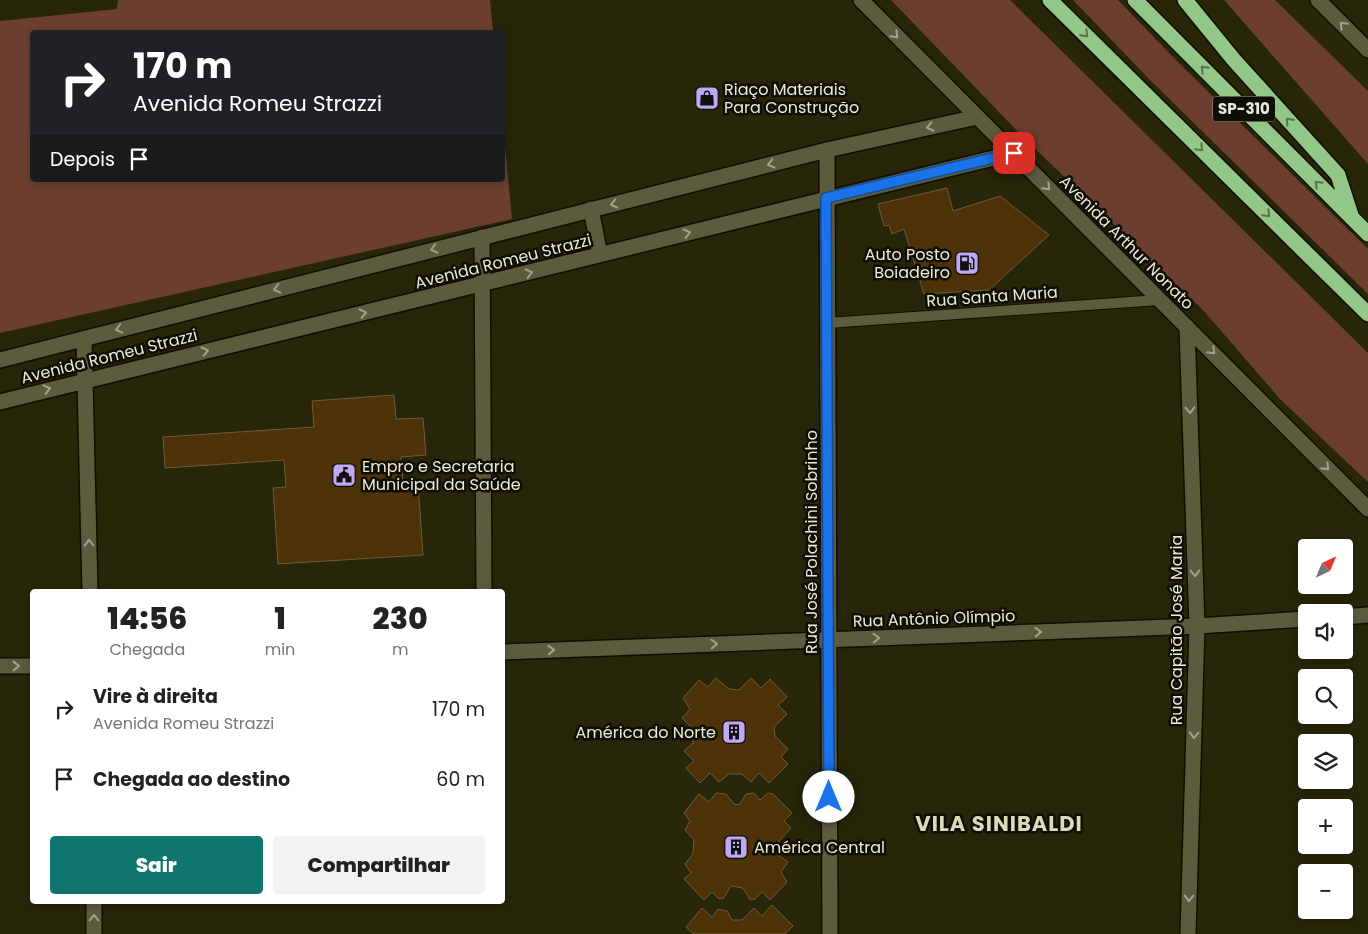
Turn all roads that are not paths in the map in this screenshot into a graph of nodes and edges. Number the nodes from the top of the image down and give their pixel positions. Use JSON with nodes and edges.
{"nodes":[{"id":1,"x":861,"y":0,"type":"edge"},
{"id":2,"x":1050,"y":0,"type":"edge"},
{"id":3,"x":1135,"y":0,"type":"edge"},
{"id":4,"x":1185,"y":0,"type":"edge"},
{"id":5,"x":1318,"y":0,"type":"edge"},
{"id":6,"x":1368,"y":50,"type":"edge"},
{"id":7,"x":977,"y":117,"type":"junction"},
{"id":8,"x":827,"y":150,"type":"junction"},
{"id":9,"x":1014,"y":153,"type":"junction"},
{"id":10,"x":826,"y":198,"type":"junction"},
{"id":11,"x":591,"y":209,"type":"junction"},
{"id":12,"x":1352,"y":219,"type":"junction"},
{"id":13,"x":1368,"y":234,"type":"edge"},
{"id":14,"x":482,"y":237,"type":"junction"},
{"id":15,"x":600,"y":255,"type":"junction"},
{"id":16,"x":482,"y":284,"type":"junction"},
{"id":17,"x":1159,"y":300,"type":"junction"},
{"id":18,"x":1368,"y":314,"type":"edge"},
{"id":19,"x":828,"y":323,"type":"junction"},
{"id":20,"x":1187,"y":327,"type":"junction"},
{"id":21,"x":84,"y":339,"type":"junction"},
{"id":22,"x":0,"y":360,"type":"edge"},
{"id":23,"x":84,"y":380,"type":"junction"},
{"id":24,"x":0,"y":402,"type":"edge"},
{"id":25,"x":1368,"y":509,"type":"edge"},
{"id":26,"x":90,"y":589,"type":"edge"},
{"id":27,"x":484,"y":589,"type":"edge"},
{"id":28,"x":1368,"y":615,"type":"edge"},
{"id":29,"x":1353,"y":616,"type":"edge"},
{"id":30,"x":1298,"y":620,"type":"edge"},
{"id":31,"x":1197,"y":626,"type":"junction"},
{"id":32,"x":829,"y":640,"type":"junction"},
{"id":33,"x":505,"y":652,"type":"edge"},
{"id":34,"x":0,"y":666,"type":"edge"},
{"id":35,"x":30,"y":666,"type":"edge"},
{"id":36,"x":94,"y":904,"type":"edge"},
{"id":37,"x":94,"y":934,"type":"edge"},
{"id":38,"x":830,"y":934,"type":"edge"},
{"id":39,"x":1188,"y":934,"type":"edge"}],
"edges":[{"from":1,"to":7,"type":"main road","name":"Avenida Arthur Nonato","one_way":true},
{"from":2,"to":18,"type":"highway","one_way":true},
{"from":12,"to":3,"type":"highway","number":"SP-310","one_way":true},
{"from":12,"to":4,"type":"highway","one_way":true},
{"from":6,"to":5,"type":"main road","one_way":true},
{"from":7,"to":8,"type":"main road","name":"Avenida Romeu Strazzi","one_way":true},
{"from":7,"to":9,"type":"main road","name":"Avenida Arthur Nonato"},
{"from":8,"to":10,"type":"main road","name":"Rua José Polachini Sobrinho"},
{"from":8,"to":11,"type":"main road","name":"Avenida Romeu Strazzi","one_way":true},
{"from":9,"to":10,"type":"main road","name":"Avenida Romeu Strazzi"},
{"from":9,"to":17,"type":"main road","name":"Avenida Arthur Nonato","one_way":true},
{"from":15,"to":10,"type":"main road","name":"Avenida Romeu Strazzi","one_way":true},
{"from":10,"to":19,"type":"main road","name":"Rua José Polachini Sobrinho"},
{"from":11,"to":14,"type":"main road","name":"Avenida Romeu Strazzi"},
{"from":11,"to":15,"type":"main road"},
{"from":12,"to":13,"type":"highway","number":"SP-310"},
{"from":14,"to":16,"type":"main road"},
{"from":14,"to":21,"type":"main road","name":"Avenida Romeu Strazzi","one_way":true},
{"from":16,"to":15,"type":"main road","name":"Avenida Romeu Strazzi","one_way":true},
{"from":23,"to":16,"type":"main road","name":"Avenida Romeu Strazzi","one_way":true},
{"from":16,"to":27,"type":"main road"},
{"from":17,"to":19,"type":"lane","name":"Rua Santa Maria"},
{"from":17,"to":20,"type":"main road","name":"Avenida Arthur Nonato"},
{"from":19,"to":32,"type":"main road","name":"Rua José Polachini Sobrinho"},
{"from":20,"to":25,"type":"main road","name":"Avenida Arthur Nonato","one_way":true},
{"from":20,"to":31,"type":"main road","name":"Rua Capitão José Maria","one_way":true},
{"from":21,"to":22,"type":"main road","name":"Avenida Romeu Strazzi"},
{"from":21,"to":23,"type":"main road"},
{"from":24,"to":23,"type":"main road","name":"Avenida Romeu Strazzi","one_way":true},
{"from":26,"to":23,"type":"main road","one_way":true},
{"from":28,"to":29,"type":"main road"},
{"from":30,"to":31,"type":"main road","name":"Rua Antônio Olímpio"},
{"from":32,"to":31,"type":"main road","name":"Rua Antônio Olímpio","one_way":true},
{"from":31,"to":39,"type":"main road","name":"Rua Capitão José Maria","one_way":true},
{"from":33,"to":32,"type":"main road","name":"Rua Antônio Olímpio","one_way":true},
{"from":32,"to":38,"type":"main road","name":"Rua José Polachini Sobrinho"},
{"from":34,"to":35,"type":"main road","one_way":true},
{"from":37,"to":36,"type":"main road","one_way":true}]}
